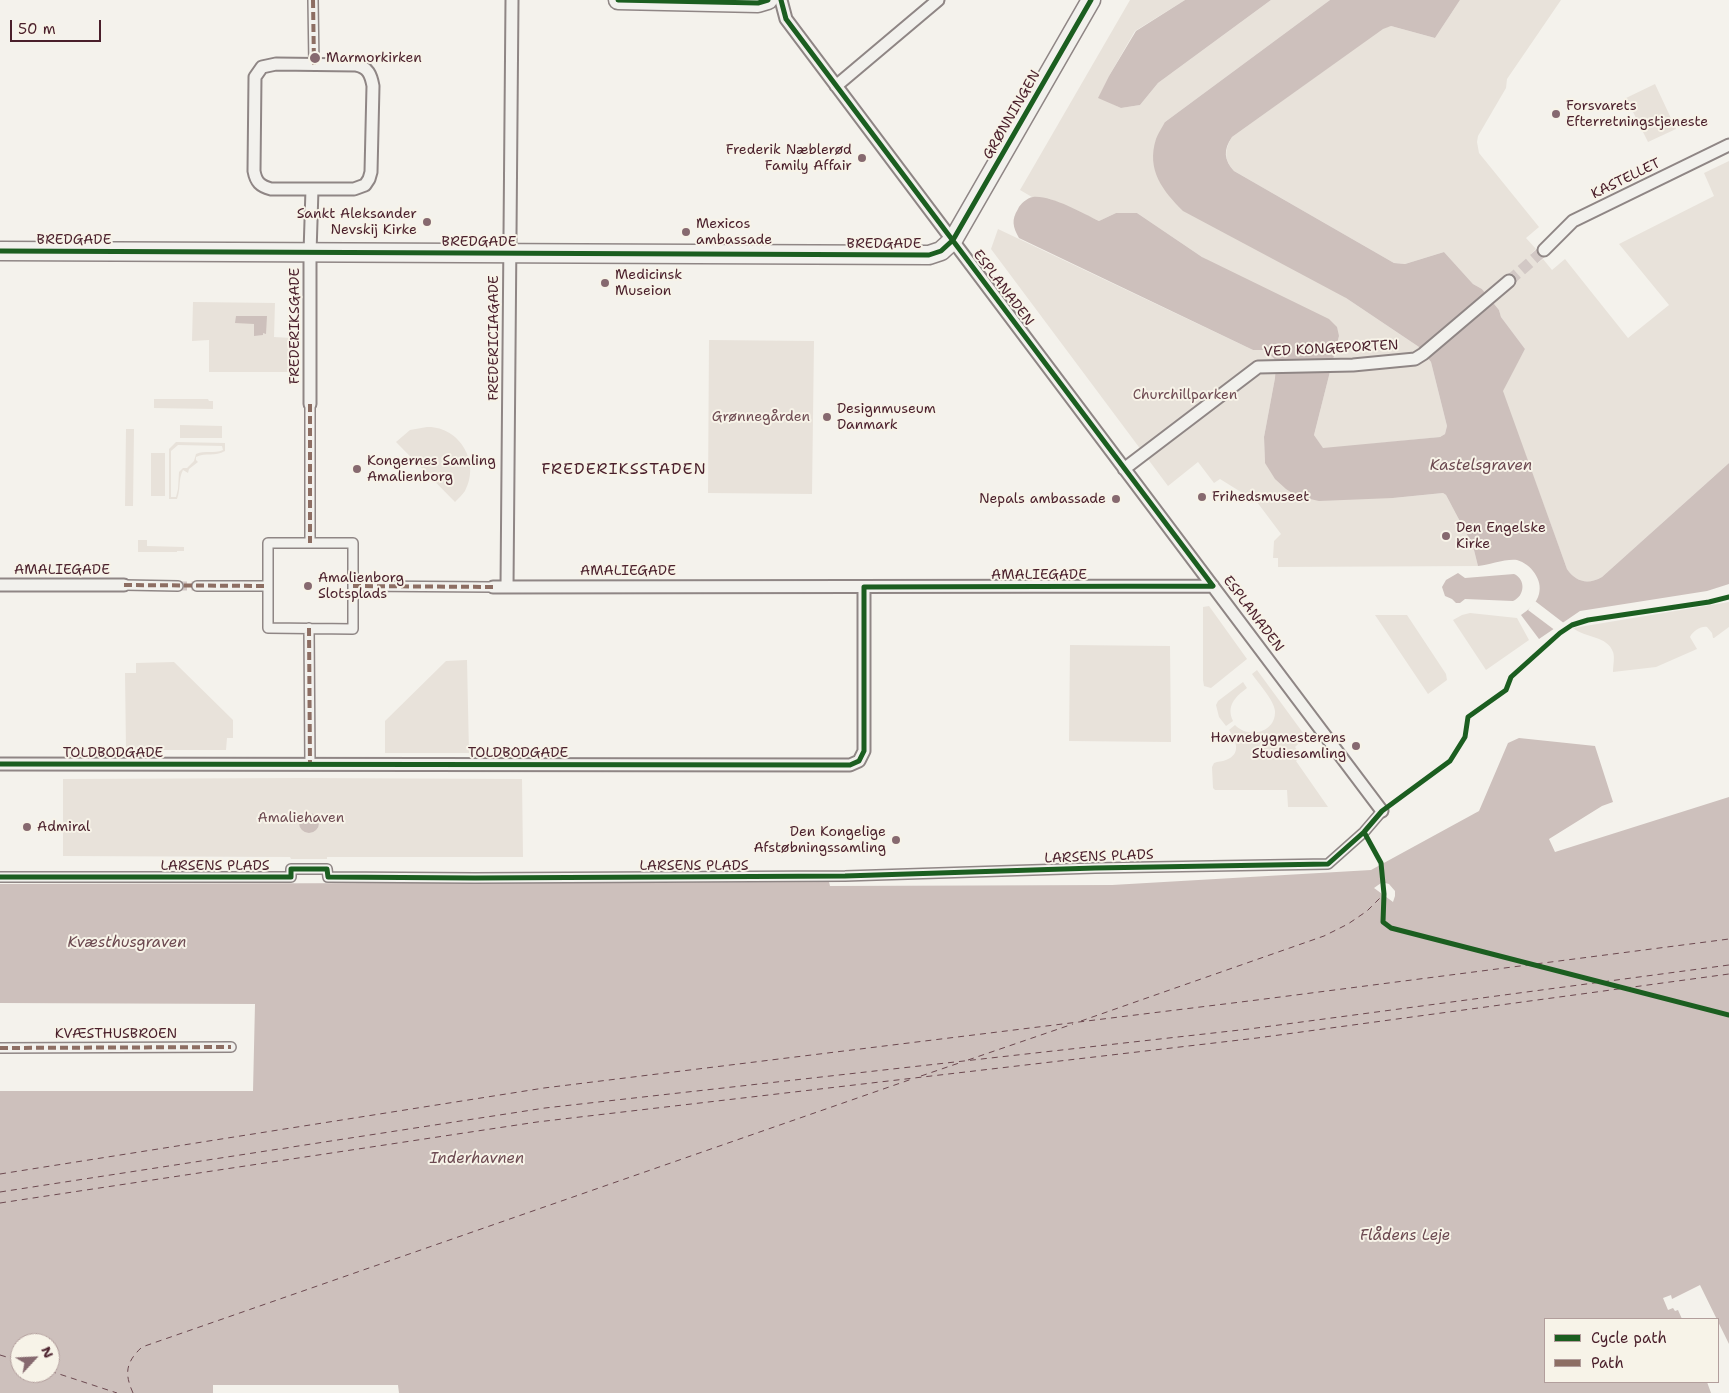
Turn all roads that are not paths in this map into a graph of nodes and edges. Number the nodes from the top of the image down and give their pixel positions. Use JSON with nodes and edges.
{"nodes":[{"id":1,"x":313,"y":0,"type":"edge"},
{"id":2,"x":512,"y":0,"type":"edge"},
{"id":3,"x":618,"y":0,"type":"edge"},
{"id":4,"x":650,"y":0,"type":"edge"},
{"id":5,"x":768,"y":0,"type":"edge"},
{"id":6,"x":781,"y":0,"type":"edge"},
{"id":7,"x":938,"y":0,"type":"edge"},
{"id":8,"x":1085,"y":2,"type":"edge"},
{"id":9,"x":314,"y":65,"type":"junction"},
{"id":10,"x":836,"y":86,"type":"junction"},
{"id":11,"x":1729,"y":145,"type":"edge"},
{"id":12,"x":312,"y":189,"type":"junction"},
{"id":13,"x":952,"y":240,"type":"junction"},
{"id":14,"x":1544,"y":250,"type":"tunnel mouth"},
{"id":15,"x":0,"y":251,"type":"edge"},
{"id":16,"x":310,"y":252,"type":"junction"},
{"id":17,"x":509,"y":254,"type":"junction"},
{"id":18,"x":1509,"y":281,"type":"tunnel mouth"},
{"id":19,"x":310,"y":404,"type":"joint"},
{"id":20,"x":1124,"y":468,"type":"junction"},
{"id":21,"x":310,"y":543,"type":"junction"},
{"id":22,"x":0,"y":585,"type":"edge"},
{"id":23,"x":124,"y":585,"type":"joint"},
{"id":24,"x":178,"y":586,"type":"tunnel mouth"},
{"id":25,"x":197,"y":586,"type":"tunnel mouth"},
{"id":26,"x":268,"y":586,"type":"junction"},
{"id":27,"x":353,"y":586,"type":"junction"},
{"id":28,"x":507,"y":586,"type":"junction"},
{"id":29,"x":1213,"y":586,"type":"junction"},
{"id":30,"x":492,"y":587,"type":"joint"},
{"id":31,"x":864,"y":587,"type":"junction"},
{"id":32,"x":310,"y":628,"type":"junction"},
{"id":33,"x":0,"y":764,"type":"edge"},
{"id":34,"x":310,"y":765,"type":"junction"},
{"id":35,"x":1382,"y":811,"type":"joint"},
{"id":36,"x":0,"y":877,"type":"edge"},
{"id":37,"x":231,"y":1047,"type":"dead end"},
{"id":38,"x":0,"y":1048,"type":"edge"}],
"edges":[{"from":1,"to":9,"type":"street"},
{"from":2,"to":17,"type":"street","name":"FREDERICIAGADE"},
{"from":3,"to":4,"type":"main road"},
{"from":4,"to":5,"type":"main road"},
{"from":6,"to":10,"type":"street","name":"ESPLANADEN"},
{"from":7,"to":10,"type":"street"},
{"from":8,"to":13,"type":"main road","name":"GRØNNINGEN"},
{"from":9,"to":12,"type":"street"},
{"from":9,"to":12,"type":"street"},
{"from":10,"to":13,"type":"street","name":"ESPLANADEN"},
{"from":11,"to":14,"type":"street","name":"KASTELLET"},
{"from":12,"to":16,"type":"street","name":"FREDERIKSGADE"},
{"from":13,"to":17,"type":"main road","name":"BREDGADE"},
{"from":13,"to":20,"type":"street","name":"ESPLANADEN"},
{"from":15,"to":16,"type":"main road","name":"BREDGADE"},
{"from":16,"to":17,"type":"main road","name":"BREDGADE"},
{"from":16,"to":19,"type":"street","name":"FREDERIKSGADE"},
{"from":17,"to":28,"type":"street","name":"FREDERICIAGADE"},
{"from":18,"to":20,"type":"street","name":"VED KONGEPORTEN"},
{"from":19,"to":21,"type":"street"},
{"from":20,"to":29,"type":"street","name":"ESPLANADEN"},
{"from":21,"to":26,"type":"street"},
{"from":21,"to":27,"type":"street"},
{"from":22,"to":23,"type":"street","name":"AMALIEGADE"},
{"from":23,"to":24,"type":"street"},
{"from":25,"to":26,"type":"street"},
{"from":26,"to":32,"type":"street"},
{"from":27,"to":30,"type":"street"},
{"from":27,"to":32,"type":"street"},
{"from":28,"to":30,"type":"street","name":"AMALIEGADE"},
{"from":28,"to":31,"type":"street","name":"AMALIEGADE"},
{"from":29,"to":31,"type":"street","name":"AMALIEGADE"},
{"from":29,"to":35,"type":"street","name":"ESPLANADEN"},
{"from":31,"to":34,"type":"street","name":"TOLDBODGADE"},
{"from":32,"to":34,"type":"street"},
{"from":33,"to":34,"type":"street","name":"TOLDBODGADE"},
{"from":35,"to":36,"type":"street","name":"LARSENS PLADS"},
{"from":37,"to":38,"type":"street","name":"KVÆSTHUSBROEN"}]}
